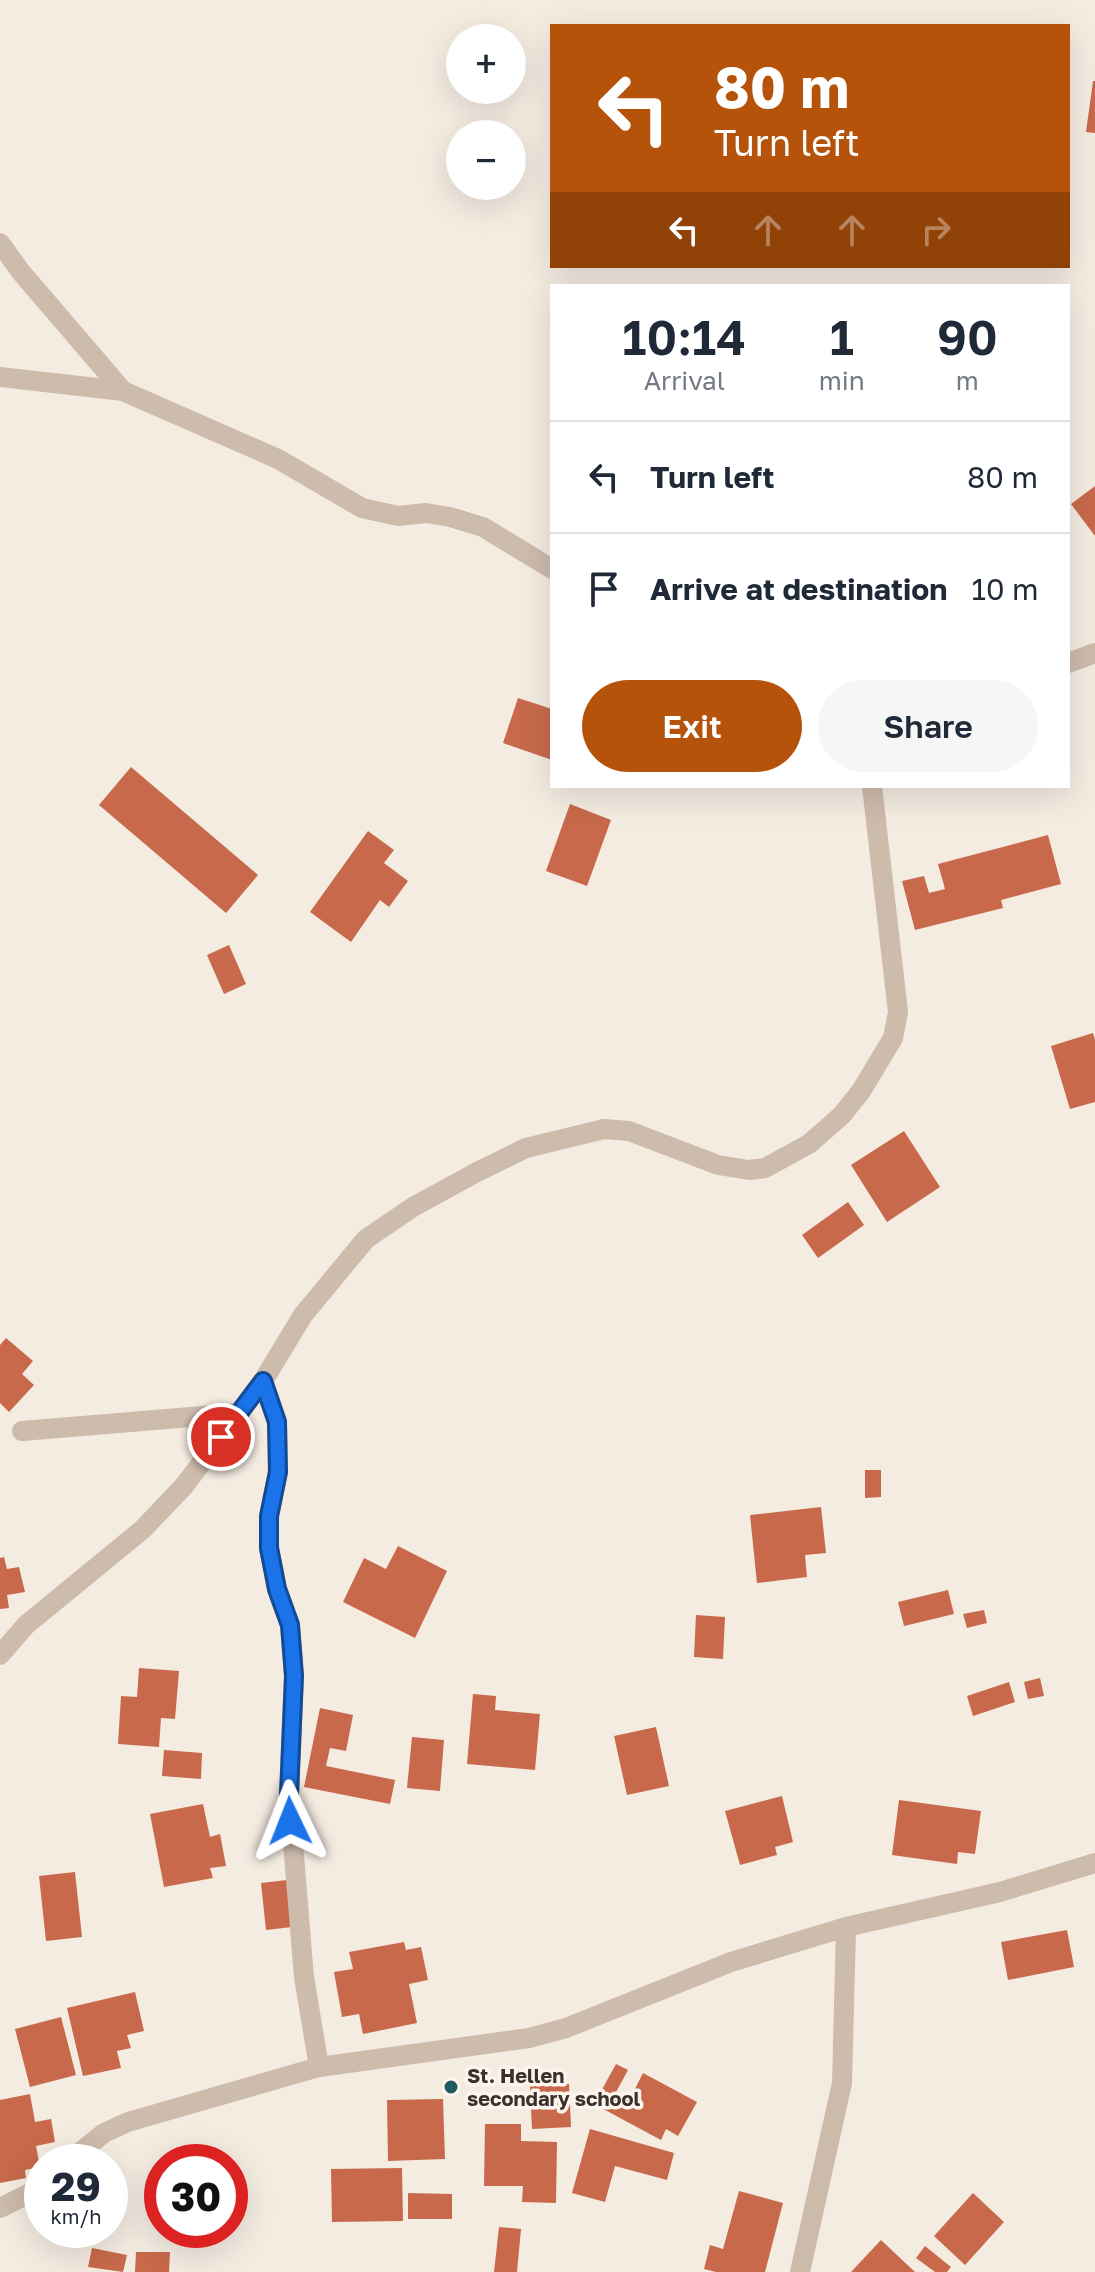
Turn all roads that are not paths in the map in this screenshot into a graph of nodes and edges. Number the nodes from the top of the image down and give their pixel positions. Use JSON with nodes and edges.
{"nodes":[{"id":1,"x":0,"y":243,"type":"edge"},
{"id":2,"x":0,"y":377,"type":"edge"},
{"id":3,"x":123,"y":391,"type":"junction"},
{"id":4,"x":550,"y":568,"type":"edge"},
{"id":5,"x":1095,"y":653,"type":"edge"},
{"id":6,"x":1070,"y":662,"type":"edge"},
{"id":7,"x":872,"y":788,"type":"edge"},
{"id":8,"x":263,"y":1381,"type":"junction"},
{"id":9,"x":239,"y":1413,"type":"junction"},
{"id":10,"x":22,"y":1431,"type":"dead end"},
{"id":11,"x":0,"y":1655,"type":"edge"},
{"id":12,"x":1095,"y":1863,"type":"edge"},
{"id":13,"x":846,"y":1927,"type":"junction"},
{"id":14,"x":319,"y":2067,"type":"junction"},
{"id":15,"x":90,"y":2144,"type":"edge"},
{"id":16,"x":24,"y":2196,"type":"edge"},
{"id":17,"x":0,"y":2208,"type":"edge"},
{"id":18,"x":800,"y":2272,"type":"edge"}],
"edges":[{"from":1,"to":3,"type":"street"},
{"from":2,"to":3,"type":"street"},
{"from":3,"to":4,"type":"street"},
{"from":5,"to":6,"type":"street"},
{"from":7,"to":8,"type":"street"},
{"from":8,"to":9,"type":"street"},
{"from":8,"to":14,"type":"street"},
{"from":9,"to":10,"type":"street"},
{"from":9,"to":11,"type":"street"},
{"from":12,"to":13,"type":"street"},
{"from":13,"to":14,"type":"street"},
{"from":13,"to":18,"type":"street"},
{"from":14,"to":15,"type":"street"},
{"from":16,"to":17,"type":"street"}]}
